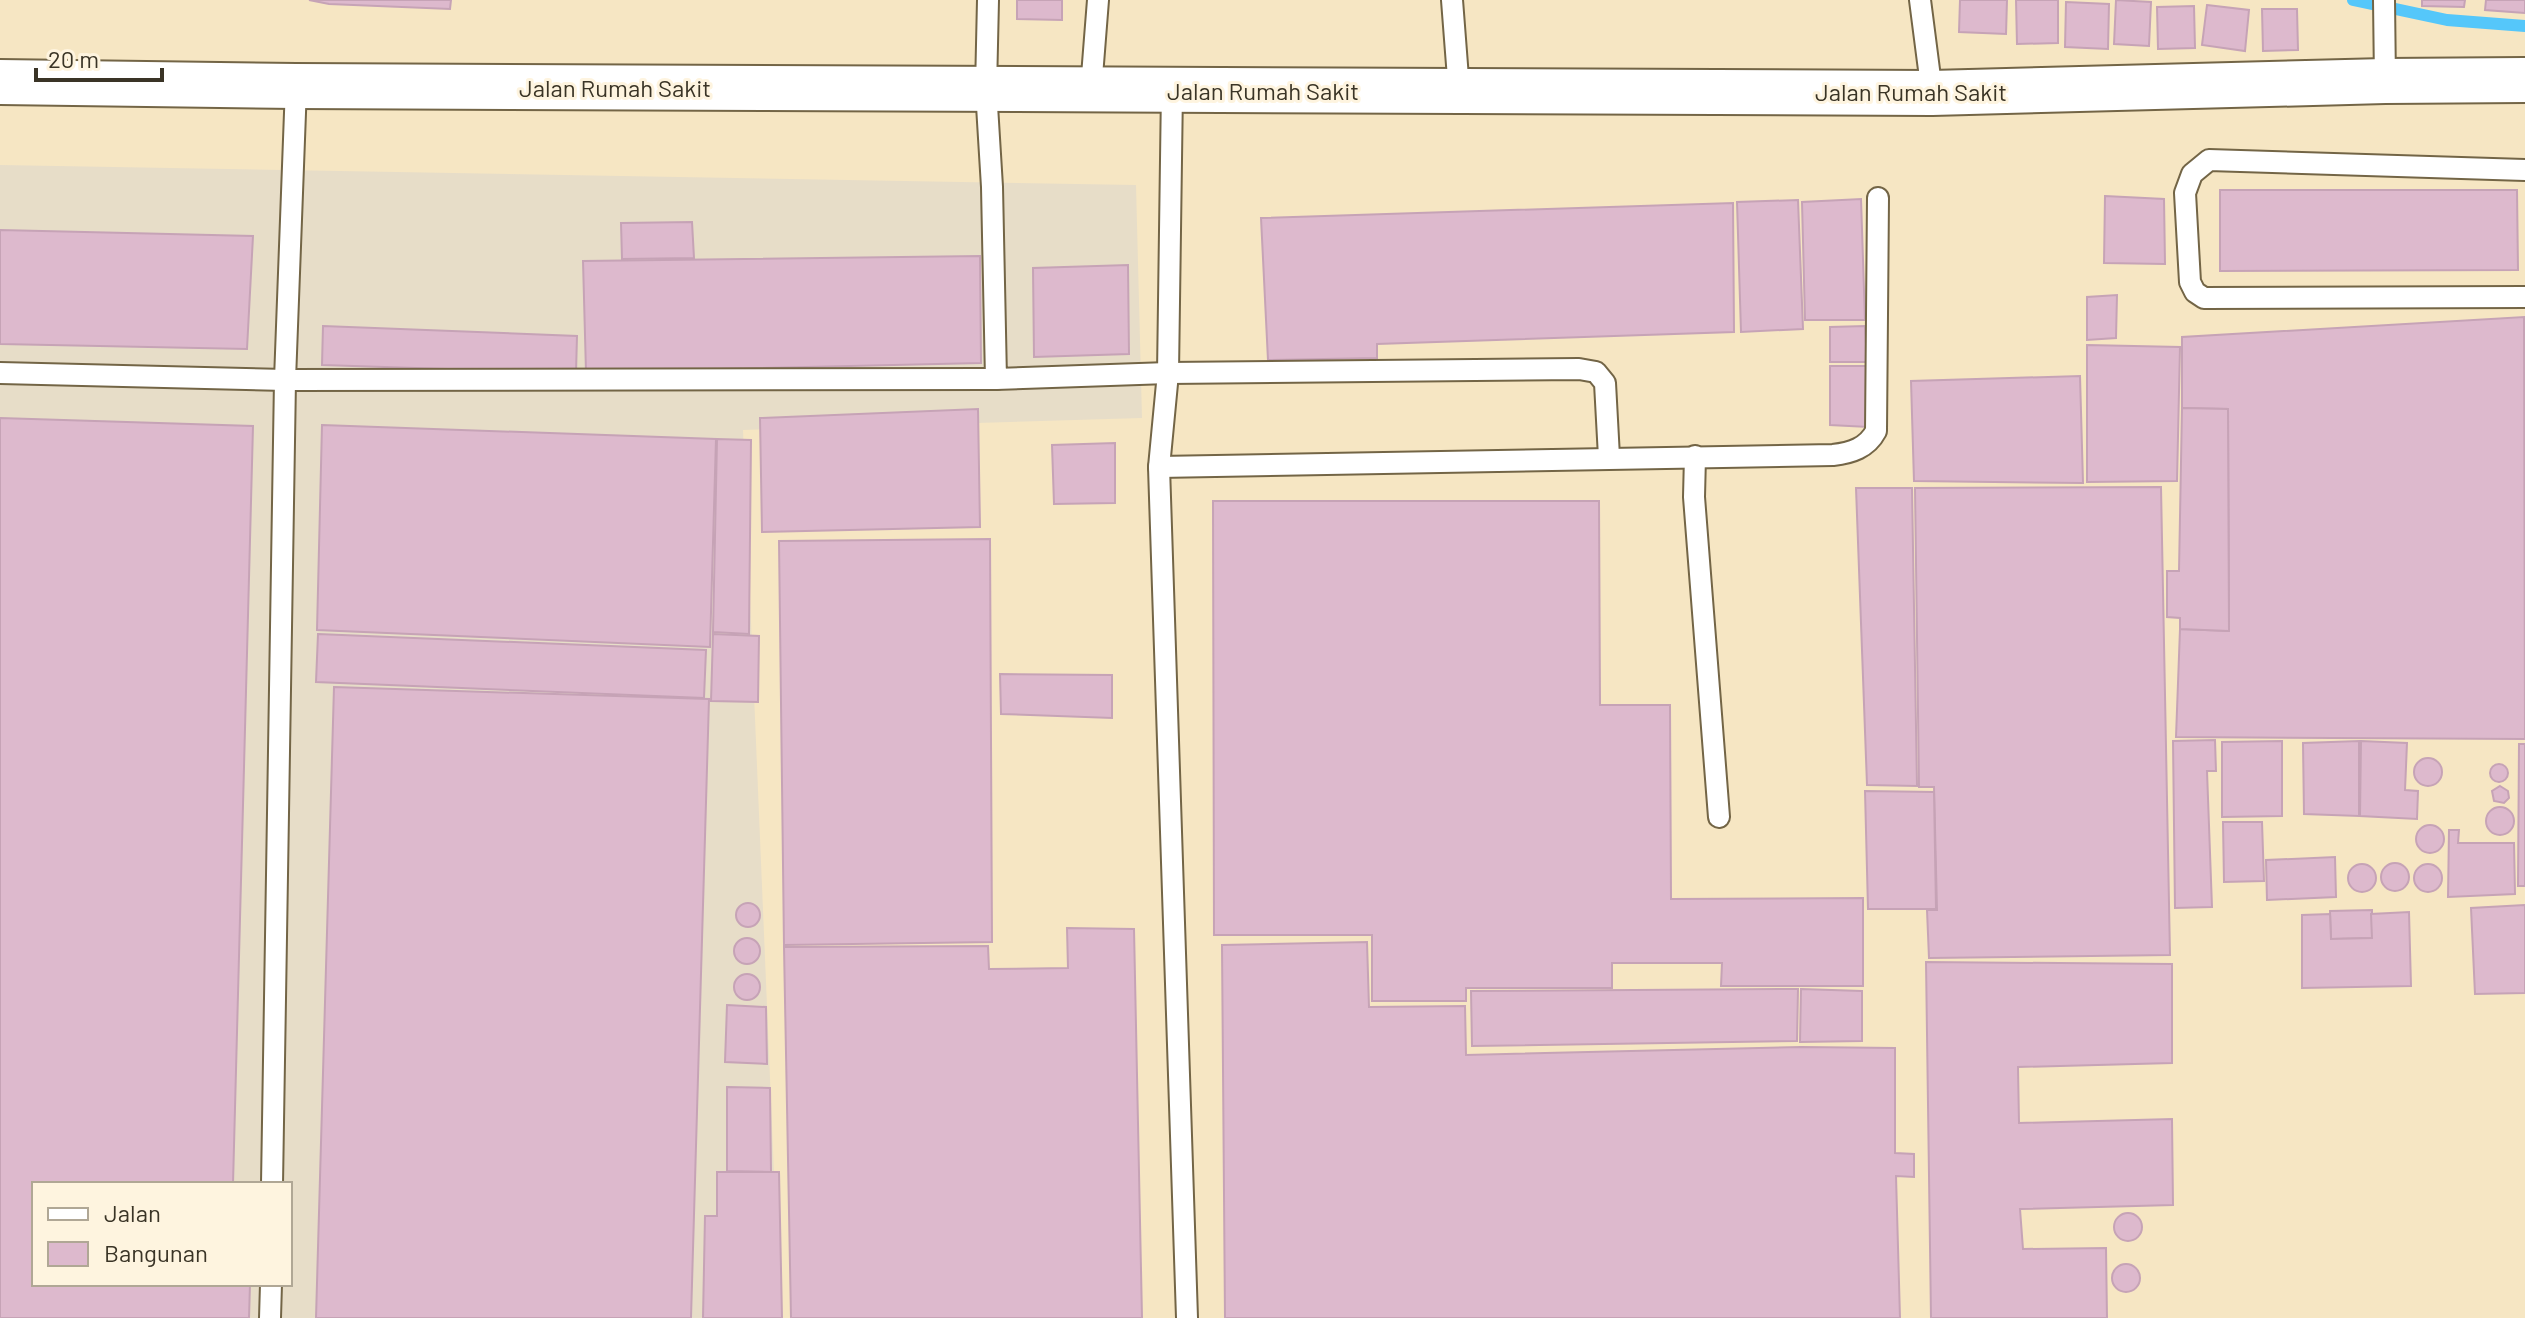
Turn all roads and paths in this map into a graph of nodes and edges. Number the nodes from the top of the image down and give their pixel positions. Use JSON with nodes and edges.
{"nodes":[{"id":1,"x":988,"y":0,"type":"edge"},
{"id":2,"x":1098,"y":0,"type":"edge"},
{"id":3,"x":1452,"y":0,"type":"edge"},
{"id":4,"x":1920,"y":0,"type":"edge"},
{"id":5,"x":2384,"y":0,"type":"edge"},
{"id":6,"x":2525,"y":80,"type":"edge"},
{"id":7,"x":2385,"y":81,"type":"junction"},
{"id":8,"x":0,"y":82,"type":"edge"},
{"id":9,"x":296,"y":86,"type":"junction"},
{"id":10,"x":986,"y":89,"type":"junction"},
{"id":11,"x":1091,"y":89,"type":"junction"},
{"id":12,"x":1172,"y":89,"type":"junction"},
{"id":13,"x":1459,"y":91,"type":"junction"},
{"id":14,"x":1932,"y":93,"type":"junction"},
{"id":15,"x":2525,"y":170,"type":"edge"},
{"id":16,"x":1878,"y":198,"type":"dead end"},
{"id":17,"x":2525,"y":297,"type":"edge"},
{"id":18,"x":0,"y":373,"type":"edge"},
{"id":19,"x":1168,"y":373,"type":"junction"},
{"id":20,"x":996,"y":379,"type":"junction"},
{"id":21,"x":285,"y":380,"type":"junction"},
{"id":22,"x":1695,"y":456,"type":"junction"},
{"id":23,"x":1609,"y":457,"type":"junction"},
{"id":24,"x":1159,"y":467,"type":"junction"},
{"id":25,"x":1719,"y":817,"type":"dead end"},
{"id":26,"x":272,"y":1182,"type":"edge"},
{"id":27,"x":271,"y":1286,"type":"edge"},
{"id":28,"x":270,"y":1318,"type":"edge"},
{"id":29,"x":1187,"y":1318,"type":"edge"}],
"edges":[{"from":1,"to":10,"type":"lane"},
{"from":2,"to":11,"type":"lane"},
{"from":3,"to":13,"type":"lane"},
{"from":4,"to":14,"type":"lane"},
{"from":5,"to":7,"type":"lane"},
{"from":6,"to":7,"type":"main road","name":"Jalan Rumah Sakit"},
{"from":7,"to":14,"type":"main road","name":"Jalan Rumah Sakit"},
{"from":8,"to":9,"type":"main road","name":"Jalan Rumah Sakit"},
{"from":9,"to":10,"type":"main road","name":"Jalan Rumah Sakit"},
{"from":9,"to":21,"type":"lane"},
{"from":10,"to":11,"type":"main road","name":"Jalan Rumah Sakit"},
{"from":10,"to":20,"type":"lane"},
{"from":11,"to":12,"type":"main road","name":"Jalan Rumah Sakit"},
{"from":12,"to":13,"type":"main road","name":"Jalan Rumah Sakit"},
{"from":12,"to":19,"type":"lane"},
{"from":13,"to":14,"type":"main road","name":"Jalan Rumah Sakit"},
{"from":15,"to":17,"type":"lane"},
{"from":16,"to":22,"type":"lane"},
{"from":18,"to":21,"type":"lane"},
{"from":19,"to":20,"type":"lane"},
{"from":19,"to":23,"type":"lane"},
{"from":19,"to":24,"type":"lane"},
{"from":20,"to":21,"type":"lane"},
{"from":21,"to":26,"type":"lane"},
{"from":22,"to":23,"type":"lane"},
{"from":22,"to":25,"type":"lane"},
{"from":23,"to":24,"type":"lane"},
{"from":24,"to":29,"type":"lane"},
{"from":27,"to":28,"type":"lane"}]}
